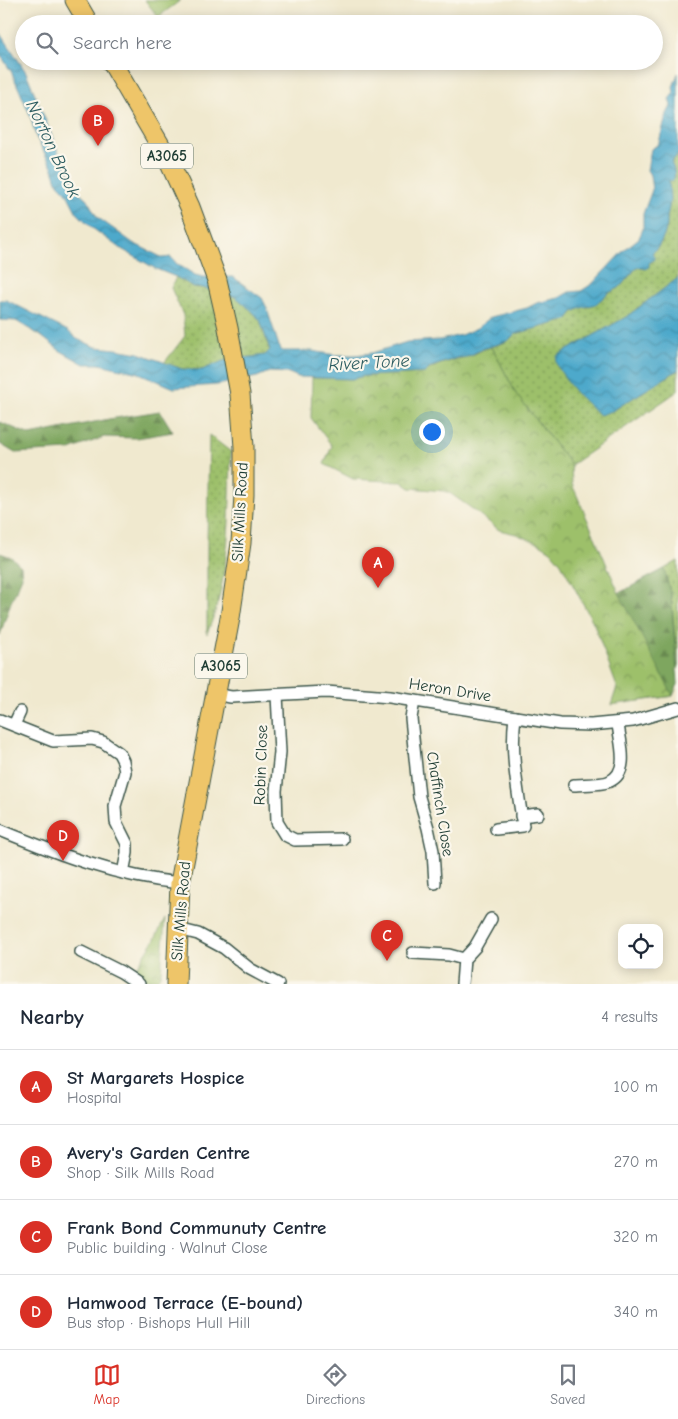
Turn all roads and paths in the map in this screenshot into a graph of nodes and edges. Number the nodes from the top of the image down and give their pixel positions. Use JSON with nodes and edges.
{"nodes":[{"id":1,"x":75,"y":0,"type":"edge"},
{"id":2,"x":84,"y":15,"type":"edge"},
{"id":3,"x":116,"y":70,"type":"edge"},
{"id":4,"x":215,"y":694,"type":"junction"},
{"id":5,"x":277,"y":695,"type":"junction"},
{"id":6,"x":414,"y":701,"type":"junction"},
{"id":7,"x":678,"y":708,"type":"edge"},
{"id":8,"x":20,"y":712,"type":"dead end"},
{"id":9,"x":515,"y":717,"type":"junction"},
{"id":10,"x":0,"y":720,"type":"edge"},
{"id":11,"x":618,"y":723,"type":"junction"},
{"id":12,"x":14,"y":725,"type":"junction"},
{"id":13,"x":574,"y":785,"type":"dead end"},
{"id":14,"x":538,"y":814,"type":"dead end"},
{"id":15,"x":522,"y":816,"type":"junction"},
{"id":16,"x":496,"y":829,"type":"dead end"},
{"id":17,"x":0,"y":830,"type":"edge"},
{"id":18,"x":342,"y":838,"type":"dead end"},
{"id":19,"x":123,"y":873,"type":"junction"},
{"id":20,"x":180,"y":883,"type":"junction"},
{"id":21,"x":435,"y":883,"type":"dead end"},
{"id":22,"x":491,"y":918,"type":"dead end"},
{"id":23,"x":178,"y":930,"type":"junction"},
{"id":24,"x":81,"y":952,"type":"dead end"},
{"id":25,"x":413,"y":953,"type":"dead end"},
{"id":26,"x":464,"y":958,"type":"junction"},
{"id":27,"x":139,"y":984,"type":"edge"},
{"id":28,"x":176,"y":984,"type":"edge"},
{"id":29,"x":278,"y":984,"type":"edge"},
{"id":30,"x":462,"y":984,"type":"edge"}],
"edges":[{"from":1,"to":2,"type":"main road"},
{"from":3,"to":4,"type":"main road","name":"Silk Mills Road","number":"A3065"},
{"from":4,"to":5,"type":"street","name":"Heron Drive"},
{"from":4,"to":20,"type":"main road","name":"Silk Mills Road","number":"A3065"},
{"from":5,"to":6,"type":"street","name":"Heron Drive"},
{"from":5,"to":18,"type":"street","name":"Robin Close"},
{"from":6,"to":9,"type":"street","name":"Heron Drive"},
{"from":6,"to":21,"type":"street","name":"Chaffinch Close"},
{"from":7,"to":11,"type":"street","name":"Heron Drive"},
{"from":8,"to":12,"type":"street"},
{"from":9,"to":11,"type":"street","name":"Heron Drive"},
{"from":9,"to":15,"type":"street"},
{"from":10,"to":12,"type":"street"},
{"from":11,"to":13,"type":"street"},
{"from":12,"to":19,"type":"street"},
{"from":14,"to":15,"type":"street"},
{"from":15,"to":16,"type":"street"},
{"from":17,"to":19,"type":"street"},
{"from":19,"to":20,"type":"street"},
{"from":20,"to":23,"type":"main road","name":"Silk Mills Road","number":"A3065"},
{"from":22,"to":26,"type":"street"},
{"from":23,"to":28,"type":"main road","name":"Silk Mills Road","number":"A3065"},
{"from":23,"to":29,"type":"street"},
{"from":24,"to":27,"type":"street"},
{"from":25,"to":26,"type":"street"},
{"from":26,"to":30,"type":"street"}]}
